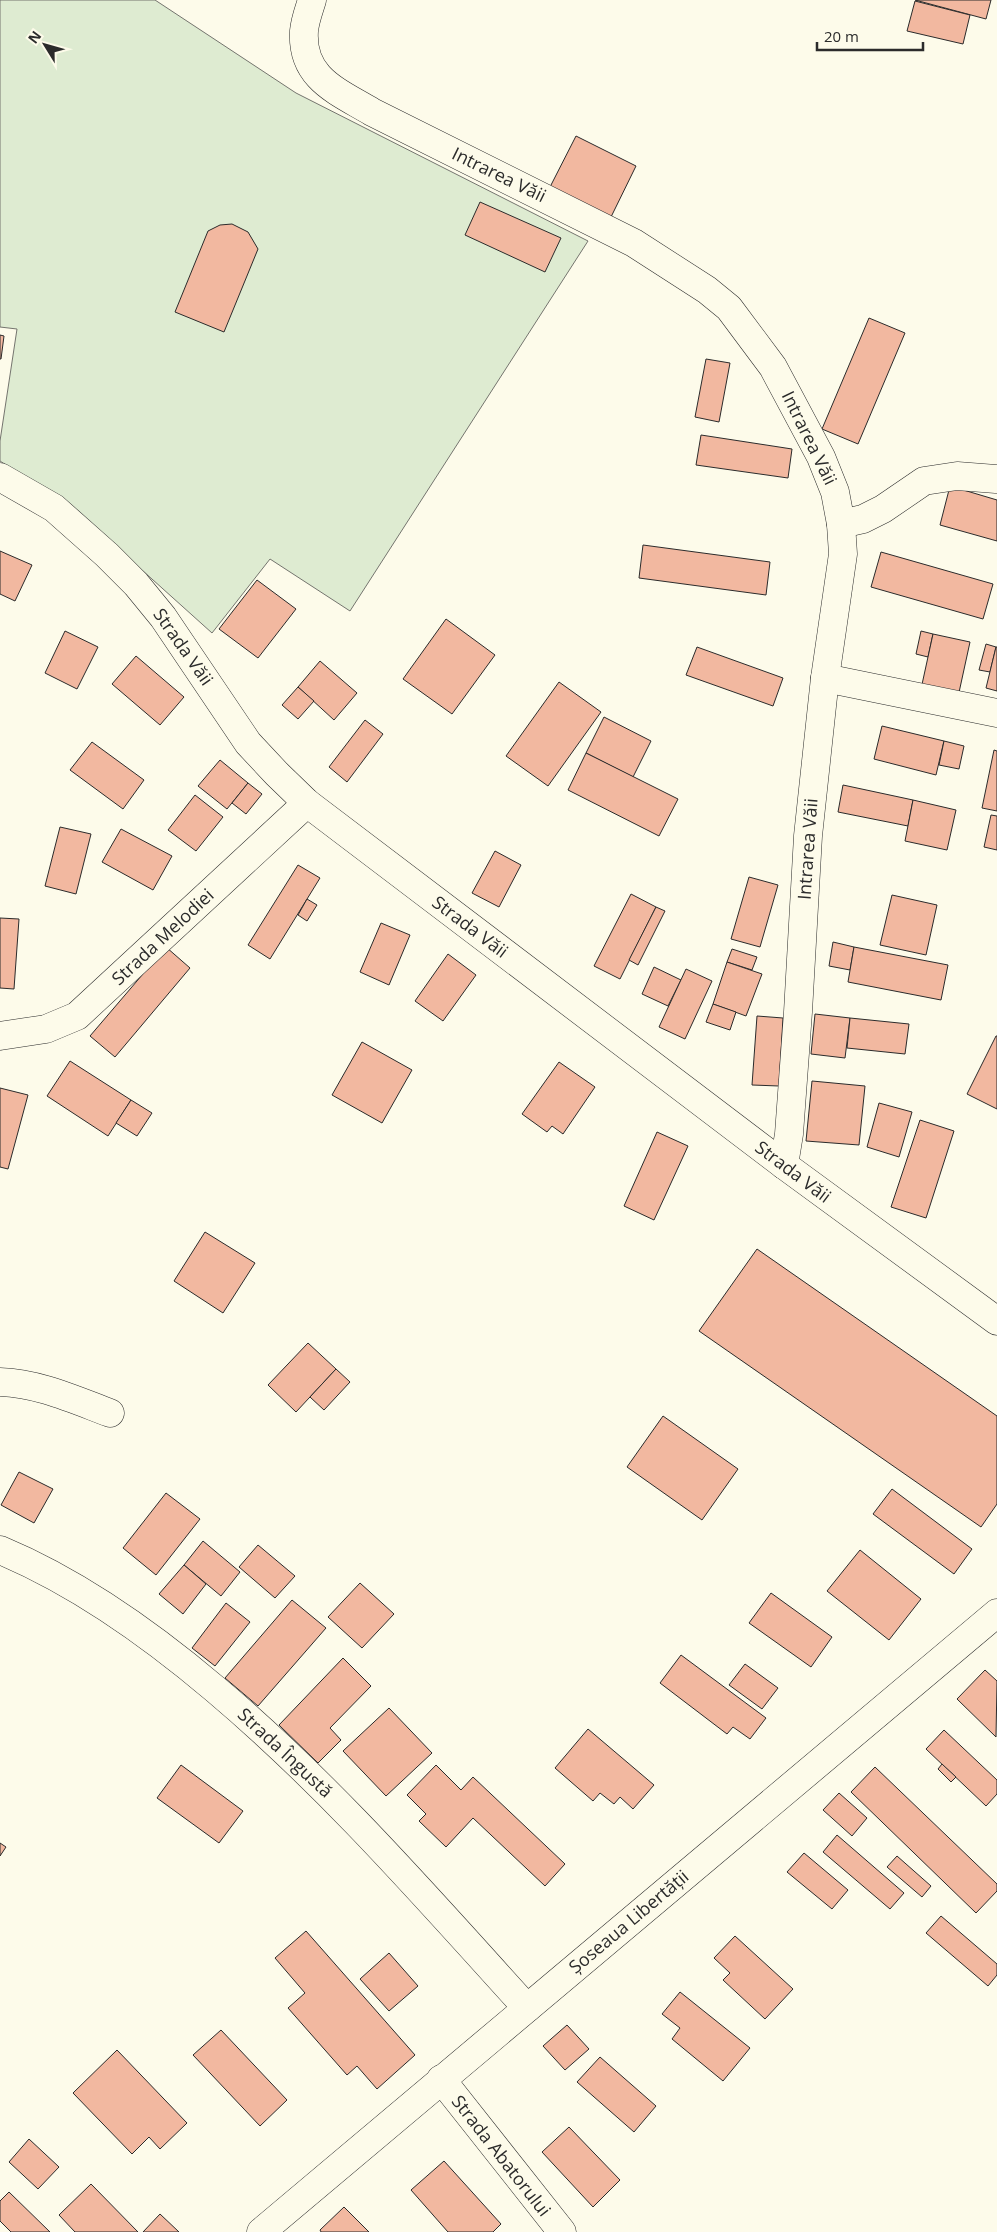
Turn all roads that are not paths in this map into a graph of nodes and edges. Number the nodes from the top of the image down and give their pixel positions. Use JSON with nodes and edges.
{"nodes":[{"id":1,"x":312,"y":0,"type":"edge"},
{"id":2,"x":0,"y":477,"type":"edge"},
{"id":3,"x":996,"y":479,"type":"edge"},
{"id":4,"x":841,"y":524,"type":"junction"},
{"id":5,"x":825,"y":678,"type":"junction"},
{"id":6,"x":997,"y":712,"type":"edge"},
{"id":7,"x":307,"y":803,"type":"junction"},
{"id":8,"x":0,"y":1036,"type":"edge"},
{"id":9,"x":784,"y":1165,"type":"junction"},
{"id":10,"x":997,"y":1321,"type":"edge"},
{"id":11,"x":0,"y":1382,"type":"edge"},
{"id":12,"x":110,"y":1414,"type":"dead end"},
{"id":13,"x":0,"y":1550,"type":"edge"},
{"id":14,"x":997,"y":1613,"type":"edge"},
{"id":15,"x":527,"y":2008,"type":"junction"},
{"id":16,"x":441,"y":2079,"type":"junction"},
{"id":17,"x":261,"y":2232,"type":"edge"},
{"id":18,"x":562,"y":2232,"type":"edge"}],
"edges":[{"from":1,"to":4,"type":"street","name":"Intrarea Văii"},
{"from":2,"to":7,"type":"street","name":"Strada Văii"},
{"from":3,"to":4,"type":"street"},
{"from":4,"to":5,"type":"street","name":"Intrarea Văii"},
{"from":5,"to":6,"type":"street"},
{"from":5,"to":9,"type":"street","name":"Intrarea Văii"},
{"from":7,"to":8,"type":"street","name":"Strada Melodiei"},
{"from":7,"to":9,"type":"street","name":"Strada Văii"},
{"from":9,"to":10,"type":"street","name":"Strada Văii"},
{"from":11,"to":12,"type":"street"},
{"from":13,"to":15,"type":"street","name":"Strada Îngustă"},
{"from":14,"to":15,"type":"street","name":"Șoseaua Libertății"},
{"from":15,"to":16,"type":"street","name":"Șoseaua Libertății"},
{"from":16,"to":17,"type":"street","name":"Șoseaua Libertății"},
{"from":16,"to":18,"type":"street","name":"Strada Abatorului"}]}
